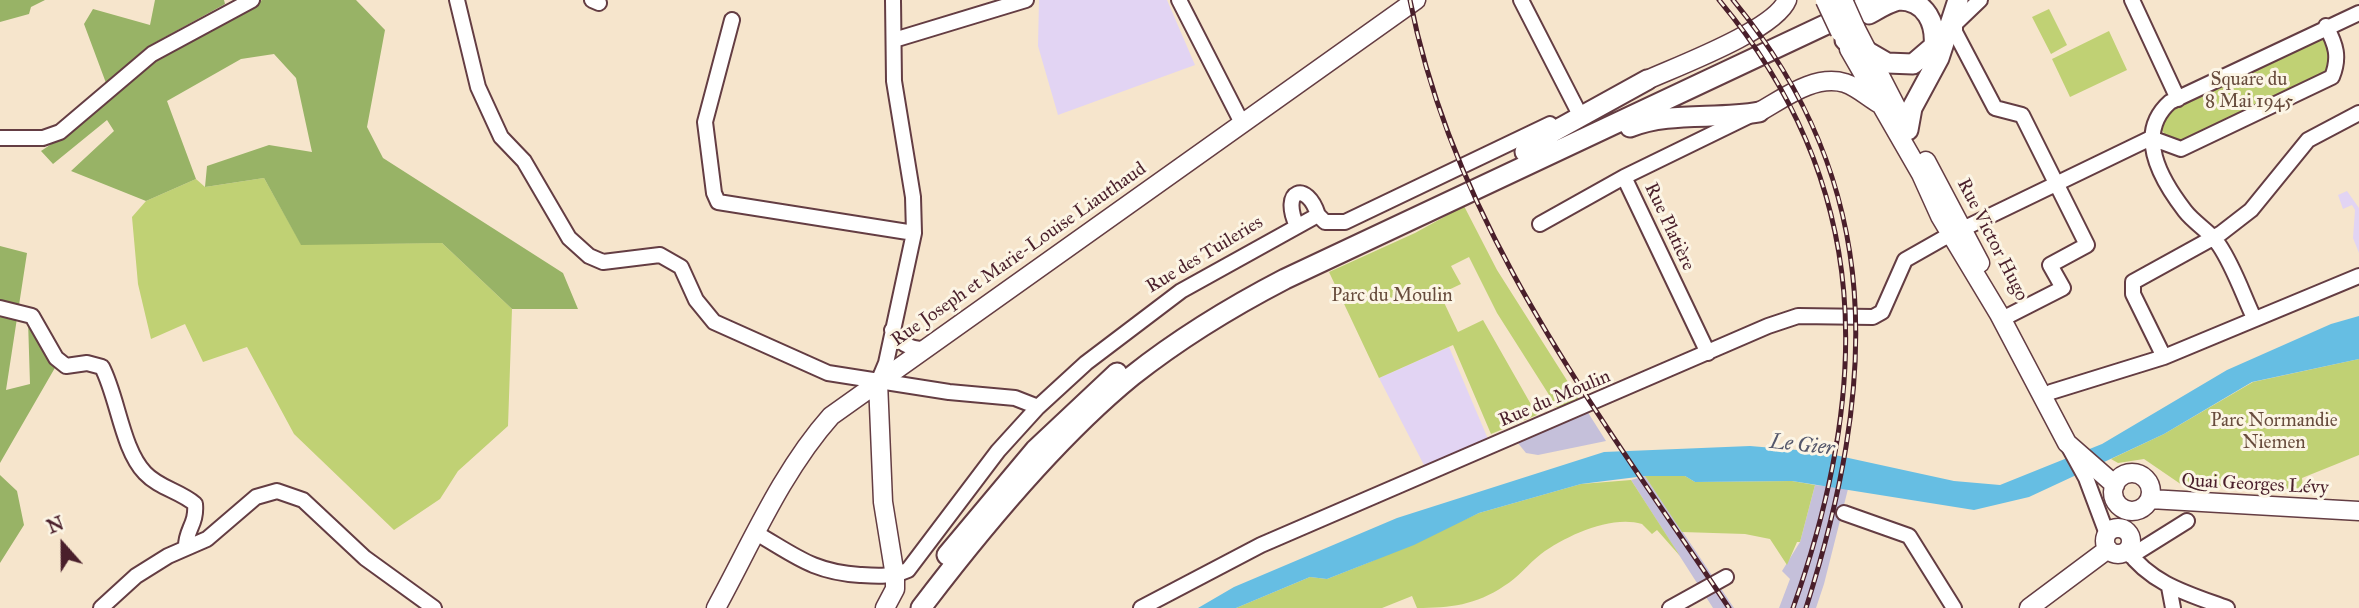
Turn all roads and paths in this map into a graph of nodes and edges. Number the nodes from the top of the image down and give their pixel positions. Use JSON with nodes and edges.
{"nodes":[{"id":1,"x":252,"y":0,"type":"edge"},
{"id":2,"x":893,"y":0,"type":"edge"},
{"id":3,"x":1026,"y":0,"type":"edge"},
{"id":4,"x":1180,"y":0,"type":"edge"},
{"id":5,"x":1416,"y":0,"type":"edge"},
{"id":6,"x":1521,"y":0,"type":"edge"},
{"id":7,"x":1787,"y":0,"type":"edge"},
{"id":8,"x":1878,"y":0,"type":"edge"},
{"id":9,"x":1958,"y":0,"type":"edge"},
{"id":10,"x":1980,"y":0,"type":"edge"},
{"id":11,"x":2132,"y":0,"type":"edge"},
{"id":12,"x":459,"y":1,"type":"edge"},
{"id":13,"x":1836,"y":4,"type":"edge"},
{"id":14,"x":2359,"y":13,"type":"edge"},
{"id":15,"x":732,"y":19,"type":"dead end"},
{"id":16,"x":2326,"y":26,"type":"junction"},
{"id":17,"x":1847,"y":33,"type":"junction"},
{"id":18,"x":1796,"y":38,"type":"junction"},
{"id":19,"x":894,"y":40,"type":"junction"},
{"id":20,"x":1939,"y":58,"type":"junction"},
{"id":21,"x":1872,"y":61,"type":"junction"},
{"id":22,"x":1647,"y":80,"type":"junction"},
{"id":23,"x":2178,"y":99,"type":"junction"},
{"id":24,"x":1880,"y":104,"type":"junction"},
{"id":25,"x":1578,"y":111,"type":"junction"},
{"id":26,"x":1759,"y":112,"type":"junction"},
{"id":27,"x":2359,"y":113,"type":"edge"},
{"id":28,"x":1242,"y":123,"type":"junction"},
{"id":29,"x":1908,"y":130,"type":"junction"},
{"id":30,"x":0,"y":138,"type":"edge"},
{"id":31,"x":2151,"y":138,"type":"junction"},
{"id":32,"x":2181,"y":149,"type":"junction"},
{"id":33,"x":1525,"y":152,"type":"junction"},
{"id":34,"x":2162,"y":176,"type":"junction"},
{"id":35,"x":1624,"y":177,"type":"junction"},
{"id":36,"x":1486,"y":185,"type":"junction"},
{"id":37,"x":2059,"y":185,"type":"junction"},
{"id":38,"x":1318,"y":215,"type":"junction"},
{"id":39,"x":1540,"y":224,"type":"dead end"},
{"id":40,"x":1297,"y":226,"type":"junction"},
{"id":41,"x":1957,"y":232,"type":"junction"},
{"id":42,"x":914,"y":233,"type":"junction"},
{"id":43,"x":2214,"y":238,"type":"junction"},
{"id":44,"x":2359,"y":276,"type":"edge"},
{"id":45,"x":0,"y":308,"type":"edge"},
{"id":46,"x":2008,"y":316,"type":"junction"},
{"id":47,"x":2254,"y":318,"type":"junction"},
{"id":48,"x":892,"y":330,"type":"junction"},
{"id":49,"x":924,"y":349,"type":"junction"},
{"id":50,"x":1708,"y":354,"type":"junction"},
{"id":51,"x":2164,"y":357,"type":"junction"},
{"id":52,"x":878,"y":382,"type":"junction"},
{"id":53,"x":2045,"y":394,"type":"junction"},
{"id":54,"x":1038,"y":407,"type":"junction"},
{"id":55,"x":2097,"y":472,"type":"junction"},
{"id":56,"x":2118,"y":481,"type":"junction"},
{"id":57,"x":2151,"y":495,"type":"junction"},
{"id":58,"x":2359,"y":501,"type":"edge"},
{"id":59,"x":2126,"y":510,"type":"junction"},
{"id":60,"x":2359,"y":511,"type":"edge"},
{"id":61,"x":1844,"y":513,"type":"dead end"},
{"id":62,"x":2187,"y":521,"type":"dead end"},
{"id":63,"x":756,"y":533,"type":"junction"},
{"id":64,"x":2113,"y":537,"type":"junction"},
{"id":65,"x":186,"y":548,"type":"junction"},
{"id":66,"x":2129,"y":553,"type":"junction"},
{"id":67,"x":895,"y":576,"type":"junction"},
{"id":68,"x":1726,"y":577,"type":"dead end"},
{"id":69,"x":2169,"y":587,"type":"junction"},
{"id":70,"x":101,"y":608,"type":"edge"},
{"id":71,"x":434,"y":608,"type":"edge"},
{"id":72,"x":716,"y":608,"type":"edge"},
{"id":73,"x":885,"y":608,"type":"edge"},
{"id":74,"x":905,"y":608,"type":"edge"},
{"id":75,"x":921,"y":608,"type":"edge"},
{"id":76,"x":1141,"y":608,"type":"edge"},
{"id":77,"x":1670,"y":608,"type":"edge"},
{"id":78,"x":1954,"y":608,"type":"edge"},
{"id":79,"x":2029,"y":608,"type":"edge"},
{"id":80,"x":2173,"y":608,"type":"edge"},
{"id":81,"x":2223,"y":608,"type":"edge"}],
"edges":[{"from":1,"to":30,"type":"street"},
{"from":2,"to":19,"type":"street"},
{"from":3,"to":19,"type":"street"},
{"from":4,"to":28,"type":"street"},
{"from":5,"to":28,"type":"main road","name":"Rue Joseph et Marie-Louise Liauthaud"},
{"from":6,"to":25,"type":"street"},
{"from":7,"to":22,"type":"main road"},
{"from":8,"to":18,"type":"highway"},
{"from":9,"to":20,"type":"highway"},
{"from":10,"to":37,"type":"street"},
{"from":11,"to":23,"type":"street"},
{"from":12,"to":52,"type":"street"},
{"from":13,"to":17,"type":"main road","name":"Rue Victor Hugo","bridge":true},
{"from":13,"to":33,"type":"highway"},
{"from":14,"to":16,"type":"street"},
{"from":15,"to":42,"type":"street"},
{"from":16,"to":23,"type":"street"},
{"from":16,"to":32,"type":"street"},
{"from":17,"to":21,"type":"highway"},
{"from":17,"to":24,"type":"main road","name":"Rue Victor Hugo"},
{"from":18,"to":21,"type":"highway"},
{"from":18,"to":36,"type":"highway"},
{"from":19,"to":42,"type":"street"},
{"from":20,"to":21,"type":"highway"},
{"from":20,"to":29,"type":"highway"},
{"from":21,"to":29,"type":"main road","name":"Rue Victor Hugo"},
{"from":22,"to":25,"type":"street"},
{"from":22,"to":33,"type":"highway"},
{"from":23,"to":31,"type":"street"},
{"from":24,"to":26,"type":"main road"},
{"from":24,"to":41,"type":"main road","name":"Rue Victor Hugo"},
{"from":25,"to":38,"type":"street"},
{"from":26,"to":35,"type":"street","name":"Rue Platière"},
{"from":26,"to":36,"type":"highway"},
{"from":27,"to":43,"type":"street"},
{"from":28,"to":49,"type":"main road","name":"Rue Joseph et Marie-Louise Liauthaud"},
{"from":29,"to":41,"type":"main road","name":"Rue Victor Hugo"},
{"from":31,"to":32,"type":"street"},
{"from":31,"to":34,"type":"street"},
{"from":31,"to":37,"type":"street","name":"Rue du Moulin"},
{"from":32,"to":34,"type":"street"},
{"from":33,"to":74,"type":"highway"},
{"from":34,"to":43,"type":"street"},
{"from":35,"to":39,"type":"street"},
{"from":35,"to":50,"type":"street","name":"Rue Platière"},
{"from":36,"to":75,"type":"highway"},
{"from":37,"to":41,"type":"street","name":"Rue du Moulin"},
{"from":37,"to":46,"type":"street"},
{"from":38,"to":40,"type":"street","name":"Rue des Tuileries"},
{"from":38,"to":40,"type":"street"},
{"from":40,"to":54,"type":"street","name":"Rue des Tuileries"},
{"from":41,"to":46,"type":"main road","name":"Rue Victor Hugo"},
{"from":41,"to":50,"type":"street","name":"Rue du Moulin"},
{"from":41,"to":53,"type":"main road","name":"Rue Victor Hugo"},
{"from":42,"to":48,"type":"street"},
{"from":43,"to":47,"type":"street"},
{"from":43,"to":51,"type":"street"},
{"from":44,"to":47,"type":"street"},
{"from":45,"to":65,"type":"street"},
{"from":46,"to":53,"type":"main road","name":"Rue Victor Hugo"},
{"from":47,"to":51,"type":"street"},
{"from":48,"to":49,"type":"street"},
{"from":48,"to":52,"type":"street"},
{"from":49,"to":52,"type":"main road","name":"Rue Joseph et Marie-Louise Liauthaud"},
{"from":50,"to":76,"type":"street","name":"Rue du Moulin"},
{"from":51,"to":53,"type":"street"},
{"from":52,"to":54,"type":"street"},
{"from":52,"to":63,"type":"main road","name":"Rue Joseph et Marie-Louise Liauthaud"},
{"from":52,"to":67,"type":"main road"},
{"from":53,"to":55,"type":"main road","name":"Rue Victor Hugo"},
{"from":53,"to":55,"type":"main road","name":"Rue Victor Hugo"},
{"from":54,"to":67,"type":"street","name":"Rue des Tuileries"},
{"from":55,"to":56,"type":"main road","name":"Rue Victor Hugo"},
{"from":55,"to":64,"type":"street","name":"Rue Victor Hugo"},
{"from":56,"to":57,"type":"main road"},
{"from":56,"to":59,"type":"main road"},
{"from":57,"to":58,"type":"main road","name":"Quai Georges Lévy"},
{"from":57,"to":59,"type":"main road"},
{"from":57,"to":60,"type":"main road","name":"Quai Georges Lévy"},
{"from":59,"to":64,"type":"main road"},
{"from":61,"to":78,"type":"street"},
{"from":62,"to":66,"type":"street"},
{"from":63,"to":67,"type":"street"},
{"from":63,"to":72,"type":"main road","name":"Rue Joseph et Marie-Louise Liauthaud"},
{"from":64,"to":66,"type":"main road"},
{"from":64,"to":79,"type":"main road"},
{"from":65,"to":70,"type":"street"},
{"from":65,"to":71,"type":"street"},
{"from":66,"to":69,"type":"street"},
{"from":67,"to":73,"type":"main road"},
{"from":68,"to":77,"type":"street"},
{"from":69,"to":80,"type":"street"},
{"from":69,"to":81,"type":"street"}]}
